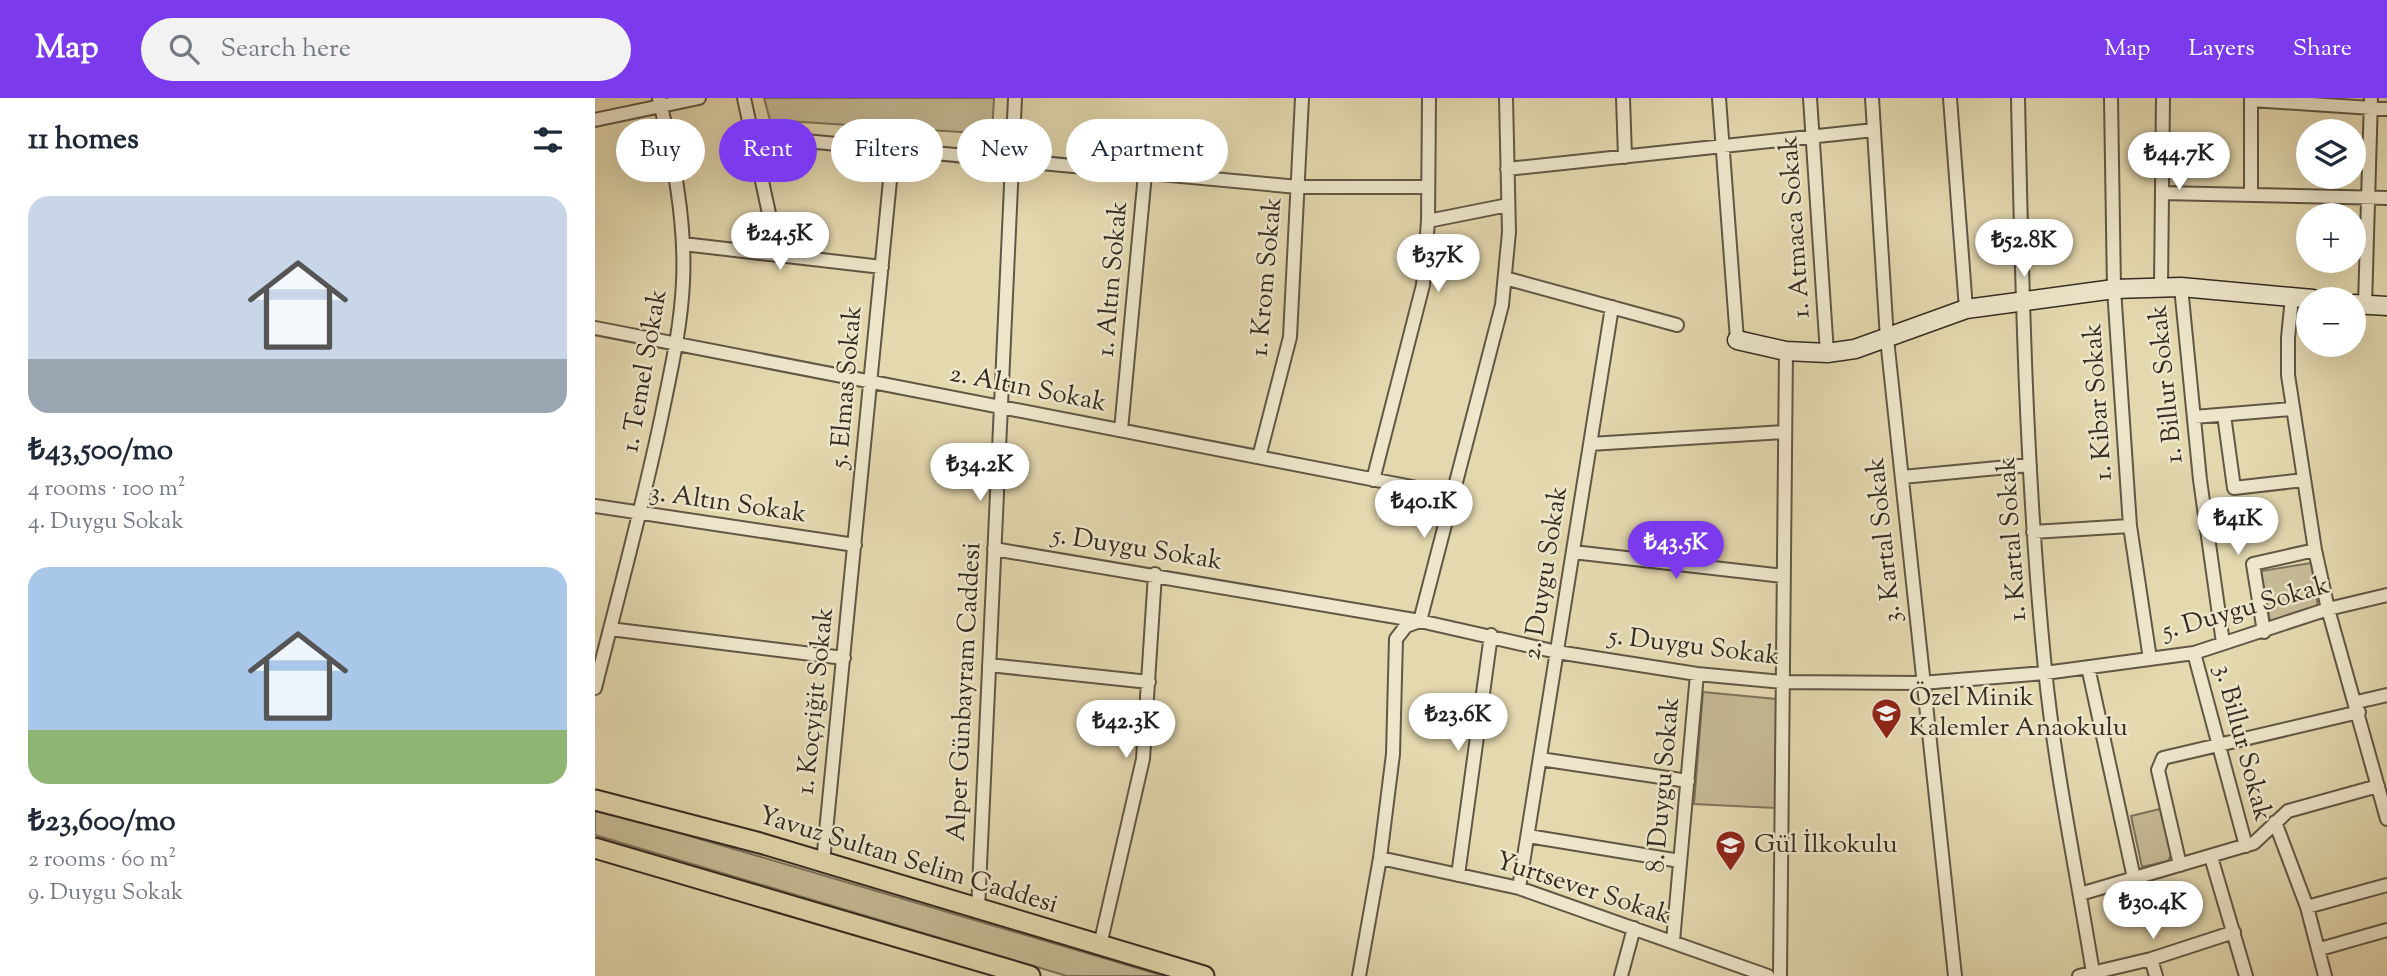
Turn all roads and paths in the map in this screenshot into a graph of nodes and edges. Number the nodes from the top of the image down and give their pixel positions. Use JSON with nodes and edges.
{"nodes":[{"id":1,"x":699,"y":98,"type":"edge"},
{"id":2,"x":744,"y":98,"type":"edge"},
{"id":3,"x":1015,"y":98,"type":"edge"},
{"id":4,"x":1302,"y":98,"type":"edge"},
{"id":5,"x":1429,"y":98,"type":"edge"},
{"id":6,"x":1506,"y":98,"type":"edge"},
{"id":7,"x":1623,"y":98,"type":"edge"},
{"id":8,"x":1719,"y":98,"type":"edge"},
{"id":9,"x":1810,"y":98,"type":"edge"},
{"id":10,"x":1872,"y":98,"type":"edge"},
{"id":11,"x":1950,"y":98,"type":"edge"},
{"id":12,"x":2018,"y":98,"type":"edge"},
{"id":13,"x":2111,"y":98,"type":"edge"},
{"id":14,"x":2163,"y":98,"type":"edge"},
{"id":15,"x":2251,"y":99,"type":"edge"},
{"id":16,"x":660,"y":102,"type":"edge"},
{"id":17,"x":2371,"y":103,"type":"edge"},
{"id":18,"x":2387,"y":109,"type":"edge"},
{"id":19,"x":748,"y":119,"type":"edge"},
{"id":20,"x":1014,"y":119,"type":"edge"},
{"id":21,"x":595,"y":120,"type":"edge"},
{"id":22,"x":1874,"y":130,"type":"junction"},
{"id":23,"x":1813,"y":137,"type":"junction"},
{"id":24,"x":1723,"y":146,"type":"junction"},
{"id":25,"x":1625,"y":157,"type":"junction"},
{"id":26,"x":1507,"y":169,"type":"junction"},
{"id":27,"x":1228,"y":181,"type":"edge"},
{"id":28,"x":762,"y":182,"type":"edge"},
{"id":29,"x":890,"y":182,"type":"edge"},
{"id":30,"x":1011,"y":182,"type":"edge"},
{"id":31,"x":1144,"y":182,"type":"edge"},
{"id":32,"x":1298,"y":187,"type":"junction"},
{"id":33,"x":1429,"y":187,"type":"junction"},
{"id":34,"x":2162,"y":193,"type":"junction"},
{"id":35,"x":2251,"y":194,"type":"junction"},
{"id":36,"x":2368,"y":198,"type":"junction"},
{"id":37,"x":2387,"y":198,"type":"edge"},
{"id":38,"x":1508,"y":205,"type":"junction"},
{"id":39,"x":1429,"y":220,"type":"junction"},
{"id":40,"x":683,"y":244,"type":"junction"},
{"id":41,"x":778,"y":255,"type":"junction"},
{"id":42,"x":882,"y":267,"type":"junction"},
{"id":43,"x":1505,"y":278,"type":"junction"},
{"id":44,"x":2161,"y":286,"type":"junction"},
{"id":45,"x":2181,"y":287,"type":"junction"},
{"id":46,"x":2361,"y":287,"type":"edge"},
{"id":47,"x":2114,"y":289,"type":"junction"},
{"id":48,"x":2292,"y":297,"type":"junction"},
{"id":49,"x":2296,"y":297,"type":"edge"},
{"id":50,"x":2022,"y":299,"type":"junction"},
{"id":51,"x":2366,"y":305,"type":"edge"},
{"id":52,"x":2387,"y":306,"type":"edge"},
{"id":53,"x":1612,"y":307,"type":"junction"},
{"id":54,"x":1966,"y":309,"type":"junction"},
{"id":55,"x":1677,"y":325,"type":"dead end"},
{"id":56,"x":595,"y":328,"type":"edge"},
{"id":57,"x":1887,"y":339,"type":"junction"},
{"id":58,"x":1737,"y":340,"type":"joint"},
{"id":59,"x":677,"y":344,"type":"junction"},
{"id":60,"x":1786,"y":351,"type":"junction"},
{"id":61,"x":1827,"y":353,"type":"junction"},
{"id":62,"x":871,"y":382,"type":"junction"},
{"id":63,"x":1001,"y":407,"type":"junction"},
{"id":64,"x":2293,"y":409,"type":"junction"},
{"id":65,"x":2224,"y":415,"type":"junction"},
{"id":66,"x":2194,"y":417,"type":"junction"},
{"id":67,"x":1121,"y":430,"type":"junction"},
{"id":68,"x":1785,"y":432,"type":"junction"},
{"id":69,"x":1590,"y":444,"type":"junction"},
{"id":70,"x":1259,"y":457,"type":"junction"},
{"id":71,"x":2030,"y":465,"type":"junction"},
{"id":72,"x":1902,"y":477,"type":"junction"},
{"id":73,"x":1373,"y":480,"type":"junction"},
{"id":74,"x":2304,"y":480,"type":"junction"},
{"id":75,"x":1453,"y":495,"type":"junction"},
{"id":76,"x":595,"y":506,"type":"edge"},
{"id":77,"x":642,"y":515,"type":"junction"},
{"id":78,"x":2130,"y":526,"type":"junction"},
{"id":79,"x":2033,"y":532,"type":"junction"},
{"id":80,"x":855,"y":545,"type":"junction"},
{"id":81,"x":994,"y":549,"type":"junction"},
{"id":82,"x":2315,"y":550,"type":"junction"},
{"id":83,"x":1573,"y":552,"type":"junction"},
{"id":84,"x":1155,"y":574,"type":"junction"},
{"id":85,"x":1783,"y":576,"type":"junction"},
{"id":86,"x":2387,"y":595,"type":"edge"},
{"id":87,"x":2328,"y":609,"type":"junction"},
{"id":88,"x":1420,"y":621,"type":"junction"},
{"id":89,"x":610,"y":629,"type":"junction"},
{"id":90,"x":2264,"y":632,"type":"junction"},
{"id":91,"x":1492,"y":635,"type":"junction"},
{"id":92,"x":2223,"y":643,"type":"junction"},
{"id":93,"x":600,"y":650,"type":"edge"},
{"id":94,"x":1557,"y":652,"type":"junction"},
{"id":95,"x":2194,"y":653,"type":"junction"},
{"id":96,"x":844,"y":658,"type":"junction"},
{"id":97,"x":2151,"y":659,"type":"junction"},
{"id":98,"x":989,"y":665,"type":"junction"},
{"id":99,"x":2088,"y":667,"type":"junction"},
{"id":100,"x":2045,"y":673,"type":"junction"},
{"id":101,"x":1697,"y":674,"type":"junction"},
{"id":102,"x":1149,"y":682,"type":"junction"},
{"id":103,"x":1783,"y":682,"type":"junction"},
{"id":104,"x":1921,"y":683,"type":"junction"},
{"id":105,"x":595,"y":688,"type":"edge"},
{"id":106,"x":2387,"y":695,"type":"edge"},
{"id":107,"x":2358,"y":707,"type":"junction"},
{"id":108,"x":2219,"y":746,"type":"junction"},
{"id":109,"x":1540,"y":759,"type":"junction"},
{"id":110,"x":1688,"y":781,"type":"junction"},
{"id":111,"x":2382,"y":792,"type":"edge"},
{"id":112,"x":595,"y":800,"type":"edge"},
{"id":113,"x":2387,"y":819,"type":"edge"},
{"id":114,"x":2275,"y":822,"type":"junction"},
{"id":115,"x":1528,"y":836,"type":"junction"},
{"id":116,"x":2246,"y":846,"type":"junction"},
{"id":117,"x":595,"y":848,"type":"edge"},
{"id":118,"x":2211,"y":857,"type":"junction"},
{"id":119,"x":1380,"y":858,"type":"junction"},
{"id":120,"x":1680,"y":861,"type":"junction"},
{"id":121,"x":823,"y":862,"type":"junction"},
{"id":122,"x":2180,"y":865,"type":"junction"},
{"id":123,"x":1458,"y":875,"type":"junction"},
{"id":124,"x":2134,"y":878,"type":"junction"},
{"id":125,"x":2387,"y":885,"type":"edge"},
{"id":126,"x":1519,"y":888,"type":"junction"},
{"id":127,"x":2080,"y":894,"type":"junction"},
{"id":128,"x":2307,"y":907,"type":"junction"},
{"id":129,"x":978,"y":910,"type":"junction"},
{"id":130,"x":1634,"y":928,"type":"junction"},
{"id":131,"x":2387,"y":930,"type":"edge"},
{"id":132,"x":2234,"y":932,"type":"junction"},
{"id":133,"x":1673,"y":942,"type":"junction"},
{"id":134,"x":1100,"y":945,"type":"junction"},
{"id":135,"x":2320,"y":949,"type":"junction"},
{"id":136,"x":2151,"y":959,"type":"junction"},
{"id":137,"x":2093,"y":973,"type":"junction"},
{"id":138,"x":1030,"y":976,"type":"edge"},
{"id":139,"x":1204,"y":976,"type":"edge"},
{"id":140,"x":1359,"y":976,"type":"edge"},
{"id":141,"x":1621,"y":976,"type":"edge"},
{"id":142,"x":1768,"y":976,"type":"edge"},
{"id":143,"x":1780,"y":976,"type":"edge"},
{"id":144,"x":1955,"y":976,"type":"edge"},
{"id":145,"x":2079,"y":976,"type":"edge"},
{"id":146,"x":2156,"y":976,"type":"edge"},
{"id":147,"x":2246,"y":976,"type":"edge"},
{"id":148,"x":2325,"y":976,"type":"edge"}],
"edges":[{"from":1,"to":16,"type":"street"},
{"from":2,"to":19,"type":"street"},
{"from":3,"to":20,"type":"street","name":"Alper Günbayram Caddesi"},
{"from":4,"to":32,"type":"street","name":"1. Krom Sokak"},
{"from":5,"to":33,"type":"street"},
{"from":6,"to":26,"type":"street"},
{"from":7,"to":25,"type":"street"},
{"from":8,"to":24,"type":"street"},
{"from":9,"to":23,"type":"street","name":"1. Atmaca Sokak"},
{"from":10,"to":22,"type":"street","name":"3. Kartal Sokak"},
{"from":11,"to":54,"type":"street"},
{"from":12,"to":50,"type":"street","name":"1. Kartal Sokak"},
{"from":13,"to":47,"type":"street","name":"1. Kibar Sokak"},
{"from":14,"to":34,"type":"street"},
{"from":15,"to":17,"type":"street"},
{"from":15,"to":35,"type":"street"},
{"from":16,"to":21,"type":"street"},
{"from":16,"to":40,"type":"street","name":"1. Temel Sokak"},
{"from":17,"to":18,"type":"street"},
{"from":17,"to":36,"type":"street"},
{"from":22,"to":23,"type":"street"},
{"from":22,"to":57,"type":"street","name":"3. Kartal Sokak"},
{"from":23,"to":24,"type":"street"},
{"from":23,"to":61,"type":"street","name":"1. Atmaca Sokak"},
{"from":24,"to":25,"type":"street"},
{"from":24,"to":58,"type":"street"},
{"from":25,"to":26,"type":"street"},
{"from":26,"to":38,"type":"street"},
{"from":27,"to":32,"type":"street"},
{"from":28,"to":41,"type":"street"},
{"from":29,"to":42,"type":"street","name":"5. Elmas Sokak"},
{"from":30,"to":63,"type":"street","name":"Alper Günbayram Caddesi"},
{"from":31,"to":67,"type":"street","name":"1. Altın Sokak"},
{"from":32,"to":33,"type":"street"},
{"from":32,"to":70,"type":"street","name":"1. Krom Sokak"},
{"from":33,"to":39,"type":"street"},
{"from":34,"to":35,"type":"street"},
{"from":34,"to":44,"type":"street"},
{"from":35,"to":36,"type":"street"},
{"from":36,"to":37,"type":"street"},
{"from":36,"to":46,"type":"street"},
{"from":38,"to":39,"type":"street"},
{"from":38,"to":43,"type":"street"},
{"from":39,"to":73,"type":"street"},
{"from":40,"to":41,"type":"street"},
{"from":40,"to":59,"type":"street","name":"1. Temel Sokak"},
{"from":41,"to":42,"type":"street"},
{"from":42,"to":62,"type":"street","name":"5. Elmas Sokak"},
{"from":43,"to":53,"type":"street"},
{"from":43,"to":75,"type":"street"},
{"from":44,"to":45,"type":"street"},
{"from":44,"to":47,"type":"street"},
{"from":45,"to":48,"type":"street"},
{"from":45,"to":66,"type":"street","name":"1. Billur Sokak"},
{"from":47,"to":50,"type":"street"},
{"from":47,"to":78,"type":"street","name":"1. Kibar Sokak"},
{"from":48,"to":49,"type":"street"},
{"from":48,"to":64,"type":"street"},
{"from":50,"to":54,"type":"street"},
{"from":50,"to":71,"type":"street","name":"1. Kartal Sokak"},
{"from":51,"to":52,"type":"street"},
{"from":53,"to":55,"type":"street"},
{"from":53,"to":69,"type":"street","name":"2. Duygu Sokak"},
{"from":54,"to":57,"type":"street"},
{"from":56,"to":59,"type":"street","name":"2. Altın Sokak"},
{"from":57,"to":61,"type":"street"},
{"from":57,"to":72,"type":"street","name":"3. Kartal Sokak"},
{"from":58,"to":60,"type":"street"},
{"from":59,"to":62,"type":"street","name":"2. Altın Sokak"},
{"from":59,"to":77,"type":"street","name":"1. Temel Sokak"},
{"from":60,"to":61,"type":"street"},
{"from":60,"to":68,"type":"street"},
{"from":62,"to":63,"type":"street","name":"2. Altın Sokak"},
{"from":62,"to":80,"type":"street","name":"5. Elmas Sokak"},
{"from":63,"to":67,"type":"street","name":"2. Altın Sokak"},
{"from":63,"to":81,"type":"street","name":"Alper Günbayram Caddesi"},
{"from":64,"to":65,"type":"street"},
{"from":64,"to":74,"type":"street"},
{"from":65,"to":66,"type":"street"},
{"from":65,"to":74,"type":"street"},
{"from":66,"to":92,"type":"street","name":"1. Billur Sokak"},
{"from":67,"to":70,"type":"street","name":"2. Altın Sokak"},
{"from":68,"to":69,"type":"street"},
{"from":68,"to":85,"type":"street"},
{"from":69,"to":83,"type":"street","name":"2. Duygu Sokak"},
{"from":70,"to":73,"type":"street","name":"2. Altın Sokak"},
{"from":71,"to":72,"type":"street"},
{"from":71,"to":79,"type":"street","name":"1. Kartal Sokak"},
{"from":72,"to":104,"type":"street","name":"3. Kartal Sokak"},
{"from":73,"to":75,"type":"street","name":"2. Altın Sokak"},
{"from":74,"to":82,"type":"street"},
{"from":75,"to":88,"type":"street"},
{"from":76,"to":77,"type":"street","name":"3. Altın Sokak"},
{"from":77,"to":80,"type":"street","name":"3. Altın Sokak"},
{"from":77,"to":89,"type":"street","name":"1. Temel Sokak"},
{"from":78,"to":79,"type":"street"},
{"from":78,"to":97,"type":"street","name":"1. Kibar Sokak"},
{"from":79,"to":100,"type":"street","name":"1. Kartal Sokak"},
{"from":80,"to":96,"type":"street","name":"1. Koçyiğit Sokak"},
{"from":81,"to":84,"type":"street","name":"5. Duygu Sokak"},
{"from":81,"to":98,"type":"street","name":"Alper Günbayram Caddesi"},
{"from":82,"to":87,"type":"street"},
{"from":82,"to":90,"type":"street"},
{"from":83,"to":85,"type":"street"},
{"from":83,"to":94,"type":"street","name":"2. Duygu Sokak"},
{"from":84,"to":88,"type":"street","name":"5. Duygu Sokak"},
{"from":84,"to":102,"type":"street"},
{"from":85,"to":103,"type":"street"},
{"from":86,"to":87,"type":"street","name":"5. Duygu Sokak"},
{"from":87,"to":90,"type":"street","name":"5. Duygu Sokak"},
{"from":87,"to":107,"type":"street"},
{"from":88,"to":91,"type":"street","name":"5. Duygu Sokak"},
{"from":88,"to":119,"type":"street"},
{"from":89,"to":93,"type":"street","name":"1. Temel Sokak"},
{"from":89,"to":96,"type":"street"},
{"from":90,"to":92,"type":"street","name":"5. Duygu Sokak"},
{"from":91,"to":94,"type":"street","name":"5. Duygu Sokak"},
{"from":91,"to":123,"type":"street"},
{"from":92,"to":95,"type":"street","name":"5. Duygu Sokak"},
{"from":93,"to":105,"type":"street","name":"1. Temel Sokak"},
{"from":94,"to":101,"type":"street","name":"5. Duygu Sokak"},
{"from":94,"to":109,"type":"street","name":"2. Duygu Sokak"},
{"from":95,"to":97,"type":"street","name":"5. Duygu Sokak"},
{"from":95,"to":108,"type":"street","name":"3. Billur Sokak"},
{"from":96,"to":121,"type":"street","name":"1. Koçyiğit Sokak"},
{"from":97,"to":99,"type":"street","name":"5. Duygu Sokak"},
{"from":98,"to":102,"type":"street"},
{"from":98,"to":129,"type":"street","name":"Alper Günbayram Caddesi"},
{"from":99,"to":100,"type":"street","name":"5. Duygu Sokak"},
{"from":99,"to":124,"type":"street"},
{"from":100,"to":104,"type":"street","name":"5. Duygu Sokak"},
{"from":100,"to":127,"type":"street","name":"1. Kartal Sokak"},
{"from":101,"to":103,"type":"street","name":"5. Duygu Sokak"},
{"from":101,"to":110,"type":"street","name":"8. Duygu Sokak"},
{"from":102,"to":134,"type":"street"},
{"from":103,"to":104,"type":"street","name":"5. Duygu Sokak"},
{"from":103,"to":143,"type":"street"},
{"from":104,"to":144,"type":"street","name":"3. Kartal Sokak"},
{"from":106,"to":107,"type":"street"},
{"from":107,"to":108,"type":"street"},
{"from":107,"to":111,"type":"street"},
{"from":108,"to":116,"type":"street","name":"3. Billur Sokak"},
{"from":108,"to":122,"type":"street"},
{"from":109,"to":110,"type":"street"},
{"from":109,"to":115,"type":"street","name":"2. Duygu Sokak"},
{"from":110,"to":120,"type":"street","name":"8. Duygu Sokak"},
{"from":111,"to":113,"type":"street"},
{"from":111,"to":114,"type":"street"},
{"from":112,"to":121,"type":"main road","name":"Yavuz Sultan Selim Caddesi"},
{"from":114,"to":116,"type":"street"},
{"from":114,"to":128,"type":"street"},
{"from":115,"to":120,"type":"street"},
{"from":115,"to":126,"type":"street","name":"2. Duygu Sokak"},
{"from":116,"to":118,"type":"street"},
{"from":117,"to":138,"type":"main road"},
{"from":118,"to":122,"type":"street"},
{"from":118,"to":132,"type":"street"},
{"from":119,"to":123,"type":"street","name":"Yurtsever Sokak"},
{"from":119,"to":140,"type":"street"},
{"from":120,"to":133,"type":"street","name":"8. Duygu Sokak"},
{"from":121,"to":129,"type":"main road","name":"Yavuz Sultan Selim Caddesi"},
{"from":122,"to":124,"type":"street"},
{"from":123,"to":126,"type":"street","name":"Yurtsever Sokak"},
{"from":124,"to":127,"type":"street"},
{"from":125,"to":128,"type":"street"},
{"from":126,"to":130,"type":"street","name":"Yurtsever Sokak"},
{"from":127,"to":137,"type":"street","name":"1. Kartal Sokak"},
{"from":128,"to":135,"type":"street"},
{"from":129,"to":134,"type":"main road","name":"Yavuz Sultan Selim Caddesi"},
{"from":130,"to":133,"type":"street","name":"Yurtsever Sokak"},
{"from":130,"to":141,"type":"street"},
{"from":131,"to":135,"type":"street"},
{"from":132,"to":136,"type":"street"},
{"from":132,"to":147,"type":"street"},
{"from":133,"to":142,"type":"street","name":"Yurtsever Sokak"},
{"from":134,"to":139,"type":"main road","name":"Yavuz Sultan Selim Caddesi"},
{"from":135,"to":148,"type":"street"},
{"from":136,"to":137,"type":"street"},
{"from":136,"to":146,"type":"street"},
{"from":137,"to":145,"type":"street"}]}
